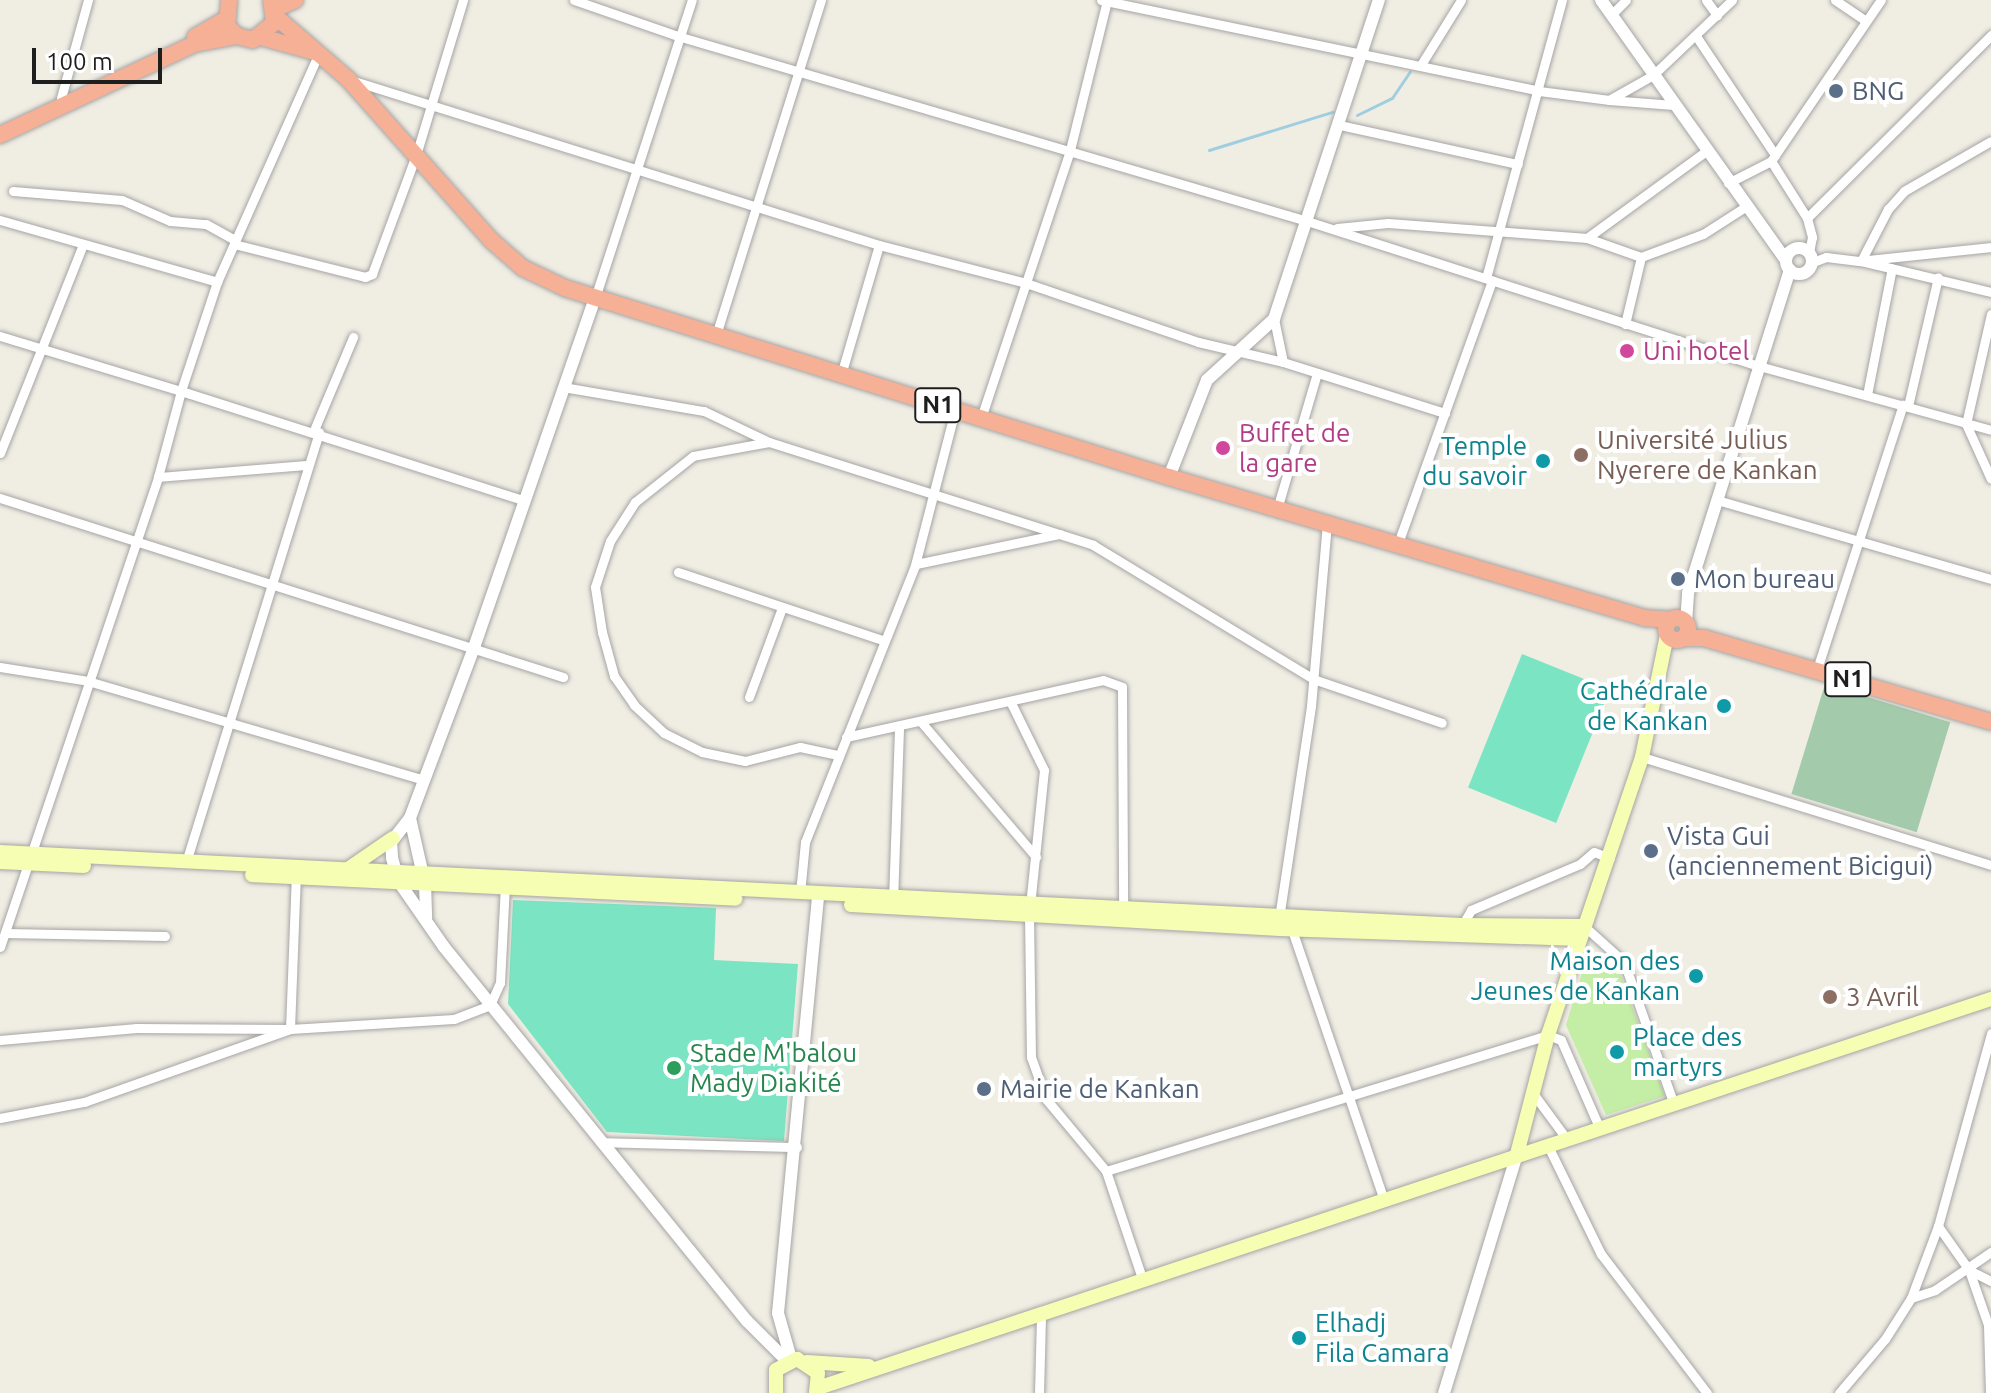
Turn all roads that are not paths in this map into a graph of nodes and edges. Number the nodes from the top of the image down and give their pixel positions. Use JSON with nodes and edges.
{"nodes":[{"id":1,"x":88,"y":0,"type":"edge"},
{"id":2,"x":295,"y":0,"type":"edge"},
{"id":3,"x":463,"y":0,"type":"edge"},
{"id":4,"x":574,"y":0,"type":"edge"},
{"id":5,"x":692,"y":0,"type":"edge"},
{"id":6,"x":821,"y":0,"type":"edge"},
{"id":7,"x":1105,"y":0,"type":"edge"},
{"id":8,"x":1379,"y":0,"type":"edge"},
{"id":9,"x":1461,"y":0,"type":"edge"},
{"id":10,"x":1601,"y":0,"type":"edge"},
{"id":11,"x":1626,"y":0,"type":"edge"},
{"id":12,"x":1706,"y":0,"type":"edge"},
{"id":13,"x":1732,"y":0,"type":"edge"},
{"id":14,"x":1835,"y":0,"type":"edge"},
{"id":15,"x":1881,"y":0,"type":"edge"},
{"id":16,"x":1559,"y":1,"type":"edge"},
{"id":17,"x":226,"y":6,"type":"edge"},
{"id":18,"x":274,"y":8,"type":"edge"},
{"id":19,"x":1611,"y":15,"type":"junction"},
{"id":20,"x":1717,"y":15,"type":"junction"},
{"id":21,"x":1866,"y":21,"type":"junction"},
{"id":22,"x":1991,"y":35,"type":"edge"},
{"id":23,"x":237,"y":36,"type":"junction"},
{"id":24,"x":1696,"y":36,"type":"junction"},
{"id":25,"x":261,"y":37,"type":"junction"},
{"id":26,"x":681,"y":37,"type":"junction"},
{"id":27,"x":1365,"y":51,"type":"junction"},
{"id":28,"x":317,"y":53,"type":"junction"},
{"id":29,"x":1422,"y":63,"type":"junction"},
{"id":30,"x":798,"y":67,"type":"junction"},
{"id":31,"x":1653,"y":75,"type":"junction"},
{"id":32,"x":348,"y":79,"type":"junction"},
{"id":33,"x":1539,"y":91,"type":"junction"},
{"id":34,"x":61,"y":98,"type":"junction"},
{"id":35,"x":1609,"y":100,"type":"junction"},
{"id":36,"x":431,"y":103,"type":"junction"},
{"id":37,"x":1674,"y":105,"type":"junction"},
{"id":38,"x":1340,"y":125,"type":"junction"},
{"id":39,"x":0,"y":127,"type":"edge"},
{"id":40,"x":0,"y":135,"type":"edge"},
{"id":41,"x":1991,"y":141,"type":"edge"},
{"id":42,"x":1070,"y":150,"type":"junction"},
{"id":43,"x":1705,"y":152,"type":"junction"},
{"id":44,"x":416,"y":155,"type":"junction"},
{"id":45,"x":1773,"y":158,"type":"junction"},
{"id":46,"x":1518,"y":164,"type":"junction"},
{"id":47,"x":634,"y":169,"type":"junction"},
{"id":48,"x":1728,"y":183,"type":"junction"},
{"id":49,"x":13,"y":191,"type":"dead end"},
{"id":50,"x":760,"y":204,"type":"junction"},
{"id":51,"x":1745,"y":207,"type":"junction"},
{"id":52,"x":1807,"y":218,"type":"junction"},
{"id":53,"x":0,"y":220,"type":"edge"},
{"id":54,"x":1307,"y":221,"type":"junction"},
{"id":55,"x":1331,"y":229,"type":"junction"},
{"id":56,"x":1499,"y":233,"type":"junction"},
{"id":57,"x":1587,"y":238,"type":"junction"},
{"id":58,"x":234,"y":242,"type":"junction"},
{"id":59,"x":83,"y":244,"type":"junction"},
{"id":60,"x":879,"y":245,"type":"junction"},
{"id":61,"x":1991,"y":247,"type":"edge"},
{"id":62,"x":1641,"y":257,"type":"junction"},
{"id":63,"x":1811,"y":257,"type":"junction"},
{"id":64,"x":1861,"y":261,"type":"junction"},
{"id":65,"x":1788,"y":265,"type":"junction"},
{"id":66,"x":1892,"y":268,"type":"junction"},
{"id":67,"x":1938,"y":277,"type":"junction"},
{"id":68,"x":1489,"y":279,"type":"junction"},
{"id":69,"x":217,"y":282,"type":"junction"},
{"id":70,"x":1026,"y":283,"type":"junction"},
{"id":71,"x":1991,"y":292,"type":"edge"},
{"id":72,"x":595,"y":298,"type":"junction"},
{"id":73,"x":1991,"y":314,"type":"edge"},
{"id":74,"x":1274,"y":319,"type":"junction"},
{"id":75,"x":1625,"y":324,"type":"junction"},
{"id":76,"x":716,"y":335,"type":"junction"},
{"id":77,"x":0,"y":336,"type":"edge"},
{"id":78,"x":353,"y":337,"type":"dead end"},
{"id":79,"x":40,"y":349,"type":"junction"},
{"id":80,"x":1241,"y":352,"type":"junction"},
{"id":81,"x":1283,"y":362,"type":"junction"},
{"id":82,"x":1759,"y":366,"type":"junction"},
{"id":83,"x":1317,"y":373,"type":"junction"},
{"id":84,"x":841,"y":375,"type":"junction"},
{"id":85,"x":563,"y":387,"type":"junction"},
{"id":86,"x":181,"y":391,"type":"junction"},
{"id":87,"x":1867,"y":395,"type":"junction"},
{"id":88,"x":1905,"y":405,"type":"junction"},
{"id":89,"x":955,"y":410,"type":"junction"},
{"id":90,"x":1445,"y":413,"type":"junction"},
{"id":91,"x":981,"y":418,"type":"junction"},
{"id":92,"x":1966,"y":424,"type":"junction"},
{"id":93,"x":1991,"y":430,"type":"edge"},
{"id":94,"x":316,"y":431,"type":"junction"},
{"id":95,"x":769,"y":442,"type":"junction"},
{"id":96,"x":0,"y":453,"type":"edge"},
{"id":97,"x":308,"y":465,"type":"junction"},
{"id":98,"x":158,"y":477,"type":"junction"},
{"id":99,"x":1169,"y":477,"type":"junction"},
{"id":100,"x":1991,"y":479,"type":"edge"},
{"id":101,"x":936,"y":492,"type":"junction"},
{"id":102,"x":0,"y":498,"type":"edge"},
{"id":103,"x":523,"y":500,"type":"junction"},
{"id":104,"x":1717,"y":500,"type":"junction"},
{"id":105,"x":1277,"y":509,"type":"junction"},
{"id":106,"x":1327,"y":522,"type":"junction"},
{"id":107,"x":1060,"y":534,"type":"junction"},
{"id":108,"x":137,"y":540,"type":"junction"},
{"id":109,"x":1856,"y":542,"type":"junction"},
{"id":110,"x":1397,"y":546,"type":"junction"},
{"id":111,"x":916,"y":564,"type":"junction"},
{"id":112,"x":678,"y":572,"type":"dead end"},
{"id":113,"x":1991,"y":579,"type":"edge"},
{"id":114,"x":272,"y":583,"type":"junction"},
{"id":115,"x":782,"y":608,"type":"junction"},
{"id":116,"x":1676,"y":629,"type":"junction"},
{"id":117,"x":883,"y":640,"type":"junction"},
{"id":118,"x":475,"y":645,"type":"junction"},
{"id":119,"x":0,"y":667,"type":"edge"},
{"id":120,"x":1817,"y":669,"type":"junction"},
{"id":121,"x":563,"y":677,"type":"dead end"},
{"id":122,"x":1313,"y":679,"type":"junction"},
{"id":123,"x":88,"y":681,"type":"junction"},
{"id":124,"x":749,"y":697,"type":"dead end"},
{"id":125,"x":1011,"y":703,"type":"junction"},
{"id":126,"x":1991,"y":722,"type":"edge"},
{"id":127,"x":231,"y":723,"type":"junction"},
{"id":128,"x":922,"y":723,"type":"junction"},
{"id":129,"x":1442,"y":723,"type":"dead end"},
{"id":130,"x":899,"y":729,"type":"junction"},
{"id":131,"x":846,"y":737,"type":"junction"},
{"id":132,"x":838,"y":755,"type":"junction"},
{"id":133,"x":1642,"y":757,"type":"junction"},
{"id":134,"x":424,"y":780,"type":"junction"},
{"id":135,"x":410,"y":818,"type":"junction"},
{"id":136,"x":393,"y":838,"type":"junction"},
{"id":137,"x":0,"y":852,"type":"edge"},
{"id":138,"x":1036,"y":857,"type":"junction"},
{"id":139,"x":1610,"y":858,"type":"junction"},
{"id":140,"x":29,"y":859,"type":"junction"},
{"id":141,"x":0,"y":862,"type":"edge"},
{"id":142,"x":186,"y":862,"type":"junction"},
{"id":143,"x":1991,"y":865,"type":"edge"},
{"id":144,"x":296,"y":872,"type":"junction"},
{"id":145,"x":344,"y":873,"type":"junction"},
{"id":146,"x":397,"y":875,"type":"junction"},
{"id":147,"x":424,"y":877,"type":"junction"},
{"id":148,"x":505,"y":883,"type":"junction"},
{"id":149,"x":800,"y":893,"type":"junction"},
{"id":150,"x":818,"y":898,"type":"junction"},
{"id":151,"x":893,"y":903,"type":"junction"},
{"id":152,"x":1123,"y":908,"type":"junction"},
{"id":153,"x":1030,"y":910,"type":"junction"},
{"id":154,"x":426,"y":918,"type":"junction"},
{"id":155,"x":1285,"y":922,"type":"junction"},
{"id":156,"x":1459,"y":931,"type":"junction"},
{"id":157,"x":5,"y":933,"type":"junction"},
{"id":158,"x":1582,"y":933,"type":"junction"},
{"id":159,"x":165,"y":936,"type":"dead end"},
{"id":160,"x":0,"y":947,"type":"edge"},
{"id":161,"x":1991,"y":999,"type":"edge"},
{"id":162,"x":490,"y":1005,"type":"junction"},
{"id":163,"x":290,"y":1029,"type":"junction"},
{"id":164,"x":1991,"y":1033,"type":"edge"},
{"id":165,"x":1548,"y":1035,"type":"junction"},
{"id":166,"x":0,"y":1040,"type":"edge"},
{"id":167,"x":1347,"y":1093,"type":"junction"},
{"id":168,"x":1535,"y":1096,"type":"junction"},
{"id":169,"x":1674,"y":1105,"type":"junction"},
{"id":170,"x":0,"y":1118,"type":"edge"},
{"id":171,"x":1599,"y":1127,"type":"junction"},
{"id":172,"x":1566,"y":1138,"type":"junction"},
{"id":173,"x":600,"y":1142,"type":"junction"},
{"id":174,"x":1547,"y":1144,"type":"junction"},
{"id":175,"x":798,"y":1147,"type":"junction"},
{"id":176,"x":1517,"y":1154,"type":"junction"},
{"id":177,"x":1106,"y":1171,"type":"junction"},
{"id":178,"x":1384,"y":1200,"type":"junction"},
{"id":179,"x":1938,"y":1226,"type":"junction"},
{"id":180,"x":1991,"y":1252,"type":"edge"},
{"id":181,"x":1969,"y":1270,"type":"junction"},
{"id":182,"x":1143,"y":1281,"type":"junction"},
{"id":183,"x":1991,"y":1281,"type":"edge"},
{"id":184,"x":1911,"y":1298,"type":"junction"},
{"id":185,"x":1041,"y":1316,"type":"junction"},
{"id":186,"x":778,"y":1322,"type":"junction"},
{"id":187,"x":752,"y":1326,"type":"junction"},
{"id":188,"x":807,"y":1362,"type":"junction"},
{"id":189,"x":785,"y":1363,"type":"junction"},
{"id":190,"x":874,"y":1366,"type":"junction"},
{"id":191,"x":817,"y":1391,"type":"edge"},
{"id":192,"x":774,"y":1392,"type":"edge"},
{"id":193,"x":1039,"y":1393,"type":"edge"},
{"id":194,"x":1444,"y":1393,"type":"edge"},
{"id":195,"x":1707,"y":1393,"type":"edge"},
{"id":196,"x":1839,"y":1393,"type":"edge"},
{"id":197,"x":1990,"y":1393,"type":"edge"}],
"edges":[{"from":1,"to":34,"type":"street"},
{"from":2,"to":18,"type":"highway"},
{"from":3,"to":36,"type":"street"},
{"from":4,"to":26,"type":"street"},
{"from":5,"to":26,"type":"street"},
{"from":6,"to":30,"type":"street"},
{"from":7,"to":27,"type":"street"},
{"from":7,"to":42,"type":"street"},
{"from":8,"to":27,"type":"street"},
{"from":9,"to":29,"type":"street"},
{"from":10,"to":19,"type":"street"},
{"from":11,"to":19,"type":"street"},
{"from":12,"to":20,"type":"street"},
{"from":13,"to":20,"type":"street"},
{"from":14,"to":21,"type":"street"},
{"from":15,"to":21,"type":"street"},
{"from":16,"to":33,"type":"street"},
{"from":17,"to":23,"type":"highway"},
{"from":17,"to":34,"type":"highway"},
{"from":18,"to":25,"type":"highway"},
{"from":18,"to":28,"type":"highway","number":"N1"},
{"from":19,"to":31,"type":"street"},
{"from":20,"to":24,"type":"street"},
{"from":21,"to":45,"type":"street"},
{"from":22,"to":52,"type":"street"},
{"from":23,"to":25,"type":"highway","number":"N1"},
{"from":23,"to":40,"type":"highway"},
{"from":24,"to":31,"type":"street"},
{"from":24,"to":45,"type":"street"},
{"from":25,"to":28,"type":"highway","number":"N1"},
{"from":26,"to":30,"type":"street"},
{"from":26,"to":47,"type":"street"},
{"from":27,"to":29,"type":"street"},
{"from":27,"to":38,"type":"street"},
{"from":28,"to":32,"type":"highway","number":"N1"},
{"from":28,"to":58,"type":"street"},
{"from":29,"to":33,"type":"street"},
{"from":30,"to":42,"type":"street"},
{"from":30,"to":50,"type":"street"},
{"from":31,"to":35,"type":"street"},
{"from":31,"to":37,"type":"street"},
{"from":32,"to":36,"type":"street"},
{"from":32,"to":44,"type":"highway","number":"N1"},
{"from":33,"to":35,"type":"street"},
{"from":33,"to":46,"type":"street"},
{"from":34,"to":39,"type":"highway"},
{"from":35,"to":37,"type":"street"},
{"from":36,"to":44,"type":"street"},
{"from":36,"to":47,"type":"street"},
{"from":37,"to":43,"type":"street"},
{"from":38,"to":46,"type":"street"},
{"from":38,"to":54,"type":"street"},
{"from":41,"to":64,"type":"street"},
{"from":42,"to":54,"type":"street"},
{"from":42,"to":70,"type":"street"},
{"from":43,"to":48,"type":"street"},
{"from":43,"to":57,"type":"street"},
{"from":44,"to":58,"type":"street"},
{"from":44,"to":72,"type":"highway","number":"N1"},
{"from":45,"to":48,"type":"street"},
{"from":45,"to":52,"type":"street"},
{"from":46,"to":56,"type":"street"},
{"from":47,"to":50,"type":"street"},
{"from":47,"to":72,"type":"street"},
{"from":48,"to":51,"type":"street"},
{"from":49,"to":58,"type":"street"},
{"from":50,"to":60,"type":"street"},
{"from":50,"to":76,"type":"street"},
{"from":51,"to":62,"type":"street"},
{"from":51,"to":65,"type":"street"},
{"from":52,"to":63,"type":"street"},
{"from":53,"to":59,"type":"street"},
{"from":54,"to":55,"type":"street"},
{"from":54,"to":74,"type":"street"},
{"from":55,"to":56,"type":"street"},
{"from":55,"to":68,"type":"street"},
{"from":56,"to":57,"type":"street"},
{"from":56,"to":68,"type":"street"},
{"from":57,"to":62,"type":"street"},
{"from":58,"to":69,"type":"street"},
{"from":59,"to":69,"type":"street"},
{"from":59,"to":79,"type":"street"},
{"from":60,"to":70,"type":"street"},
{"from":60,"to":84,"type":"street"},
{"from":61,"to":64,"type":"street"},
{"from":62,"to":75,"type":"street"},
{"from":63,"to":64,"type":"street"},
{"from":63,"to":65,"type":"street"},
{"from":63,"to":65,"type":"street"},
{"from":64,"to":66,"type":"street"},
{"from":65,"to":82,"type":"street"},
{"from":66,"to":67,"type":"street"},
{"from":66,"to":87,"type":"street"},
{"from":67,"to":71,"type":"street"},
{"from":67,"to":88,"type":"street"},
{"from":68,"to":75,"type":"street"},
{"from":68,"to":90,"type":"street"},
{"from":69,"to":86,"type":"street"},
{"from":70,"to":80,"type":"street"},
{"from":70,"to":91,"type":"street"},
{"from":72,"to":76,"type":"highway","number":"N1"},
{"from":72,"to":85,"type":"street"},
{"from":73,"to":92,"type":"street"},
{"from":74,"to":80,"type":"street"},
{"from":74,"to":81,"type":"street"},
{"from":75,"to":82,"type":"street"},
{"from":76,"to":84,"type":"highway","number":"N1"},
{"from":77,"to":79,"type":"street"},
{"from":78,"to":94,"type":"street"},
{"from":79,"to":86,"type":"street"},
{"from":79,"to":96,"type":"street"},
{"from":80,"to":81,"type":"street"},
{"from":80,"to":99,"type":"street"},
{"from":81,"to":83,"type":"street"},
{"from":82,"to":87,"type":"street"},
{"from":82,"to":104,"type":"street"},
{"from":83,"to":90,"type":"street"},
{"from":83,"to":105,"type":"street"},
{"from":84,"to":89,"type":"highway","number":"N1"},
{"from":85,"to":95,"type":"street"},
{"from":85,"to":103,"type":"street"},
{"from":86,"to":94,"type":"street"},
{"from":86,"to":98,"type":"street"},
{"from":87,"to":88,"type":"street"},
{"from":88,"to":92,"type":"street"},
{"from":88,"to":109,"type":"street"},
{"from":89,"to":91,"type":"highway","number":"N1"},
{"from":89,"to":101,"type":"street"},
{"from":90,"to":110,"type":"street"},
{"from":91,"to":99,"type":"highway","number":"N1"},
{"from":92,"to":93,"type":"street"},
{"from":92,"to":100,"type":"street"},
{"from":94,"to":97,"type":"street"},
{"from":94,"to":103,"type":"street"},
{"from":95,"to":101,"type":"street"},
{"from":95,"to":132,"type":"street"},
{"from":97,"to":98,"type":"street"},
{"from":97,"to":114,"type":"street"},
{"from":98,"to":108,"type":"street"},
{"from":99,"to":105,"type":"highway","number":"N1"},
{"from":101,"to":107,"type":"street"},
{"from":101,"to":111,"type":"street"},
{"from":102,"to":108,"type":"street"},
{"from":103,"to":118,"type":"street"},
{"from":104,"to":109,"type":"street"},
{"from":104,"to":116,"type":"street"},
{"from":105,"to":106,"type":"highway","number":"N1"},
{"from":106,"to":110,"type":"highway","number":"N1"},
{"from":106,"to":122,"type":"street"},
{"from":107,"to":111,"type":"street"},
{"from":107,"to":122,"type":"street"},
{"from":108,"to":114,"type":"street"},
{"from":108,"to":123,"type":"street"},
{"from":109,"to":113,"type":"street"},
{"from":109,"to":120,"type":"street"},
{"from":110,"to":116,"type":"highway","number":"N1"},
{"from":111,"to":117,"type":"street"},
{"from":112,"to":115,"type":"street"},
{"from":114,"to":118,"type":"street"},
{"from":114,"to":127,"type":"street"},
{"from":115,"to":117,"type":"street"},
{"from":115,"to":124,"type":"street"},
{"from":116,"to":120,"type":"highway","number":"N1"},
{"from":116,"to":133,"type":"main road"},
{"from":117,"to":131,"type":"street"},
{"from":118,"to":121,"type":"street"},
{"from":118,"to":134,"type":"street"},
{"from":119,"to":123,"type":"street"},
{"from":120,"to":126,"type":"highway","number":"N1"},
{"from":122,"to":129,"type":"street"},
{"from":122,"to":155,"type":"street"},
{"from":123,"to":127,"type":"street"},
{"from":123,"to":140,"type":"street"},
{"from":125,"to":128,"type":"street"},
{"from":125,"to":138,"type":"street"},
{"from":125,"to":152,"type":"street"},
{"from":127,"to":134,"type":"street"},
{"from":127,"to":142,"type":"street"},
{"from":128,"to":130,"type":"street"},
{"from":128,"to":138,"type":"street"},
{"from":130,"to":131,"type":"street"},
{"from":130,"to":151,"type":"street"},
{"from":131,"to":132,"type":"street"},
{"from":132,"to":149,"type":"street"},
{"from":133,"to":139,"type":"main road"},
{"from":133,"to":143,"type":"street"},
{"from":134,"to":135,"type":"street"},
{"from":135,"to":136,"type":"street"},
{"from":135,"to":147,"type":"street"},
{"from":136,"to":145,"type":"main road"},
{"from":136,"to":146,"type":"street"},
{"from":137,"to":140,"type":"main road"},
{"from":138,"to":153,"type":"street"},
{"from":139,"to":156,"type":"street"},
{"from":139,"to":158,"type":"main road"},
{"from":140,"to":141,"type":"main road"},
{"from":140,"to":142,"type":"main road"},
{"from":140,"to":144,"type":"main road"},
{"from":140,"to":157,"type":"street"},
{"from":142,"to":144,"type":"main road"},
{"from":144,"to":145,"type":"main road"},
{"from":144,"to":163,"type":"street"},
{"from":145,"to":146,"type":"main road"},
{"from":146,"to":147,"type":"main road"},
{"from":146,"to":154,"type":"street"},
{"from":147,"to":148,"type":"main road"},
{"from":147,"to":154,"type":"street"},
{"from":148,"to":149,"type":"main road"},
{"from":148,"to":150,"type":"main road"},
{"from":148,"to":162,"type":"street"},
{"from":149,"to":150,"type":"main road"},
{"from":150,"to":151,"type":"main road"},
{"from":150,"to":175,"type":"street"},
{"from":151,"to":153,"type":"main road"},
{"from":152,"to":153,"type":"main road"},
{"from":152,"to":155,"type":"main road"},
{"from":153,"to":155,"type":"main road"},
{"from":153,"to":177,"type":"street"},
{"from":154,"to":162,"type":"street"},
{"from":155,"to":156,"type":"main road"},
{"from":155,"to":167,"type":"street"},
{"from":156,"to":158,"type":"main road"},
{"from":157,"to":159,"type":"street"},
{"from":157,"to":160,"type":"street"},
{"from":158,"to":165,"type":"main road"},
{"from":158,"to":169,"type":"street"},
{"from":161,"to":169,"type":"main road"},
{"from":162,"to":163,"type":"street"},
{"from":162,"to":173,"type":"street"},
{"from":163,"to":166,"type":"street"},
{"from":163,"to":170,"type":"street"},
{"from":164,"to":179,"type":"street"},
{"from":165,"to":167,"type":"street"},
{"from":165,"to":168,"type":"main road"},
{"from":165,"to":171,"type":"street"},
{"from":167,"to":177,"type":"street"},
{"from":167,"to":178,"type":"street"},
{"from":168,"to":172,"type":"street"},
{"from":168,"to":176,"type":"main road"},
{"from":169,"to":171,"type":"main road"},
{"from":171,"to":172,"type":"main road"},
{"from":172,"to":174,"type":"main road"},
{"from":173,"to":175,"type":"street"},
{"from":173,"to":187,"type":"street"},
{"from":174,"to":176,"type":"main road"},
{"from":174,"to":195,"type":"street"},
{"from":175,"to":186,"type":"street"},
{"from":176,"to":178,"type":"main road"},
{"from":176,"to":194,"type":"street"},
{"from":177,"to":182,"type":"street"},
{"from":178,"to":182,"type":"main road"},
{"from":179,"to":181,"type":"street"},
{"from":179,"to":184,"type":"street"},
{"from":180,"to":181,"type":"street"},
{"from":181,"to":183,"type":"street"},
{"from":181,"to":184,"type":"street"},
{"from":181,"to":197,"type":"street"},
{"from":182,"to":185,"type":"main road"},
{"from":184,"to":196,"type":"street"},
{"from":185,"to":190,"type":"main road"},
{"from":185,"to":193,"type":"street"},
{"from":186,"to":187,"type":"street"},
{"from":186,"to":189,"type":"street"},
{"from":187,"to":189,"type":"street"},
{"from":188,"to":189,"type":"main road"},
{"from":188,"to":190,"type":"main road"},
{"from":188,"to":191,"type":"main road"},
{"from":189,"to":192,"type":"main road"},
{"from":190,"to":191,"type":"main road"}]}
